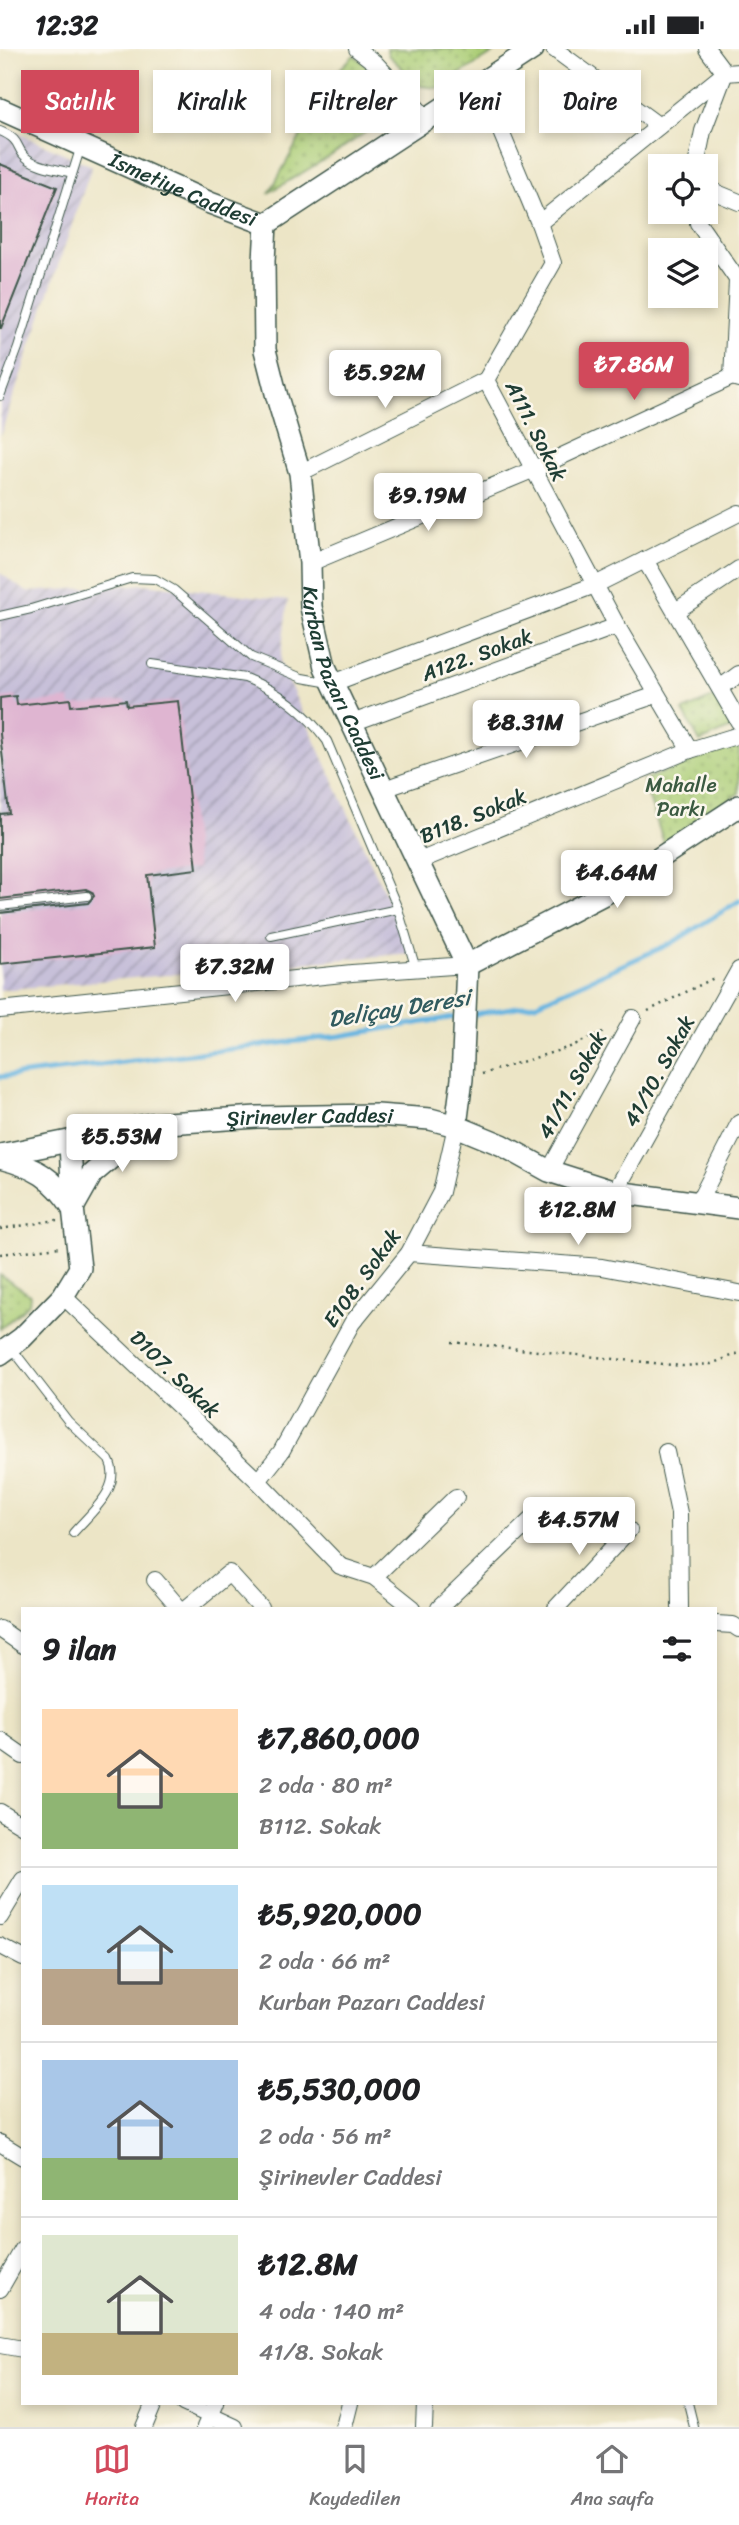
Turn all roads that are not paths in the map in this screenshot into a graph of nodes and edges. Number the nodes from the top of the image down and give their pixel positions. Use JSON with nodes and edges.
{"nodes":[{"id":1,"x":357,"y":49,"type":"edge"},
{"id":2,"x":533,"y":49,"type":"edge"},
{"id":3,"x":554,"y":49,"type":"edge"},
{"id":4,"x":707,"y":49,"type":"edge"},
{"id":5,"x":375,"y":56,"type":"edge"},
{"id":6,"x":502,"y":70,"type":"edge"},
{"id":7,"x":732,"y":72,"type":"edge"},
{"id":8,"x":739,"y":88,"type":"edge"},
{"id":9,"x":0,"y":109,"type":"edge"},
{"id":10,"x":434,"y":116,"type":"edge"},
{"id":11,"x":428,"y":120,"type":"junction"},
{"id":12,"x":659,"y":126,"type":"junction"},
{"id":13,"x":0,"y":131,"type":"edge"},
{"id":14,"x":501,"y":133,"type":"edge"},
{"id":15,"x":81,"y":145,"type":"junction"},
{"id":16,"x":698,"y":154,"type":"edge"},
{"id":17,"x":72,"y":173,"type":"junction"},
{"id":18,"x":718,"y":193,"type":"edge"},
{"id":19,"x":739,"y":202,"type":"edge"},
{"id":20,"x":539,"y":223,"type":"junction"},
{"id":21,"x":266,"y":224,"type":"junction"},
{"id":22,"x":699,"y":224,"type":"edge"},
{"id":23,"x":738,"y":281,"type":"edge"},
{"id":24,"x":736,"y":378,"type":"edge"},
{"id":25,"x":486,"y":380,"type":"junction"},
{"id":26,"x":0,"y":396,"type":"edge"},
{"id":27,"x":532,"y":470,"type":"junction"},
{"id":28,"x":300,"y":473,"type":"junction"},
{"id":29,"x":739,"y":513,"type":"edge"},
{"id":30,"x":645,"y":559,"type":"junction"},
{"id":31,"x":310,"y":563,"type":"junction"},
{"id":32,"x":739,"y":569,"type":"edge"},
{"id":33,"x":595,"y":585,"type":"junction"},
{"id":34,"x":676,"y":611,"type":"junction"},
{"id":35,"x":0,"y":616,"type":"edge"},
{"id":36,"x":617,"y":626,"type":"junction"},
{"id":37,"x":152,"y":664,"type":"dead end"},
{"id":38,"x":739,"y":674,"type":"edge"},
{"id":39,"x":333,"y":683,"type":"junction"},
{"id":40,"x":720,"y":688,"type":"junction"},
{"id":41,"x":656,"y":695,"type":"junction"},
{"id":42,"x":739,"y":722,"type":"edge"},
{"id":43,"x":352,"y":723,"type":"junction"},
{"id":44,"x":739,"y":735,"type":"edge"},
{"id":45,"x":690,"y":750,"type":"junction"},
{"id":46,"x":384,"y":789,"type":"junction"},
{"id":47,"x":739,"y":806,"type":"edge"},
{"id":48,"x":419,"y":861,"type":"junction"},
{"id":49,"x":87,"y":896,"type":"dead end"},
{"id":50,"x":0,"y":906,"type":"edge"},
{"id":51,"x":398,"y":909,"type":"junction"},
{"id":52,"x":271,"y":936,"type":"dead end"},
{"id":53,"x":416,"y":969,"type":"junction"},
{"id":54,"x":739,"y":970,"type":"edge"},
{"id":55,"x":467,"y":972,"type":"junction"},
{"id":56,"x":0,"y":1010,"type":"edge"},
{"id":57,"x":633,"y":1018,"type":"road end"},
{"id":58,"x":739,"y":1123,"type":"edge"},
{"id":59,"x":152,"y":1124,"type":"junction"},
{"id":60,"x":456,"y":1126,"type":"junction"},
{"id":61,"x":70,"y":1141,"type":"junction"},
{"id":62,"x":0,"y":1156,"type":"edge"},
{"id":63,"x":549,"y":1171,"type":"junction"},
{"id":64,"x":615,"y":1192,"type":"junction"},
{"id":65,"x":699,"y":1201,"type":"junction"},
{"id":66,"x":739,"y":1208,"type":"edge"},
{"id":67,"x":74,"y":1213,"type":"junction"},
{"id":68,"x":410,"y":1253,"type":"junction"},
{"id":69,"x":739,"y":1293,"type":"edge"},
{"id":70,"x":63,"y":1296,"type":"junction"},
{"id":71,"x":5,"y":1350,"type":"edge"},
{"id":72,"x":666,"y":1453,"type":"dead end"},
{"id":73,"x":258,"y":1481,"type":"junction"},
{"id":74,"x":456,"y":1497,"type":"dead end"},
{"id":75,"x":538,"y":1513,"type":"dead end"},
{"id":76,"x":629,"y":1530,"type":"dead end"},
{"id":77,"x":73,"y":1533,"type":"dead end"},
{"id":78,"x":374,"y":1577,"type":"junction"},
{"id":79,"x":155,"y":1580,"type":"dead end"},
{"id":80,"x":177,"y":1607,"type":"edge"},
{"id":81,"x":188,"y":1607,"type":"edge"},
{"id":82,"x":260,"y":1607,"type":"edge"},
{"id":83,"x":412,"y":1607,"type":"edge"},
{"id":84,"x":440,"y":1607,"type":"edge"},
{"id":85,"x":557,"y":1607,"type":"edge"},
{"id":86,"x":680,"y":1607,"type":"edge"},
{"id":87,"x":737,"y":1622,"type":"edge"},
{"id":88,"x":717,"y":1624,"type":"edge"},
{"id":89,"x":0,"y":1629,"type":"edge"},
{"id":90,"x":21,"y":1644,"type":"edge"},
{"id":91,"x":0,"y":1812,"type":"edge"},
{"id":92,"x":21,"y":1824,"type":"edge"},
{"id":93,"x":21,"y":1881,"type":"edge"},
{"id":94,"x":4,"y":1898,"type":"edge"},
{"id":95,"x":0,"y":1917,"type":"edge"},
{"id":96,"x":0,"y":1946,"type":"edge"},
{"id":97,"x":21,"y":1957,"type":"edge"},
{"id":98,"x":0,"y":2143,"type":"edge"},
{"id":99,"x":21,"y":2156,"type":"edge"},
{"id":100,"x":21,"y":2252,"type":"edge"},
{"id":101,"x":0,"y":2289,"type":"edge"},
{"id":102,"x":0,"y":2345,"type":"edge"},
{"id":103,"x":21,"y":2349,"type":"edge"},
{"id":104,"x":154,"y":2405,"type":"edge"},
{"id":105,"x":188,"y":2405,"type":"edge"},
{"id":106,"x":350,"y":2405,"type":"edge"},
{"id":107,"x":425,"y":2405,"type":"edge"},
{"id":108,"x":688,"y":2405,"type":"edge"},
{"id":109,"x":210,"y":2415,"type":"edge"},
{"id":110,"x":144,"y":2427,"type":"edge"},
{"id":111,"x":235,"y":2427,"type":"edge"},
{"id":112,"x":344,"y":2427,"type":"edge"},
{"id":113,"x":424,"y":2427,"type":"edge"},
{"id":114,"x":694,"y":2427,"type":"edge"}],
"edges":[{"from":1,"to":5,"type":"street"},
{"from":2,"to":6,"type":"main road","name":"İsmetiye Caddesi"},
{"from":3,"to":12,"type":"street"},
{"from":4,"to":7,"type":"street"},
{"from":5,"to":11,"type":"street"},
{"from":7,"to":8,"type":"street"},
{"from":7,"to":12,"type":"street"},
{"from":7,"to":16,"type":"street"},
{"from":9,"to":15,"type":"main road","name":"İsmetiye Caddesi"},
{"from":10,"to":11,"type":"main road","name":"İsmetiye Caddesi"},
{"from":11,"to":21,"type":"main road","name":"İsmetiye Caddesi"},
{"from":12,"to":20,"type":"street"},
{"from":13,"to":17,"type":"lane"},
{"from":14,"to":20,"type":"street","name":"A111. Sokak"},
{"from":15,"to":17,"type":"lane"},
{"from":15,"to":21,"type":"main road","name":"İsmetiye Caddesi"},
{"from":17,"to":26,"type":"lane"},
{"from":18,"to":19,"type":"street"},
{"from":20,"to":25,"type":"street","name":"A111. Sokak"},
{"from":21,"to":28,"type":"main road","name":"Kurban Pazarı Caddesi"},
{"from":22,"to":23,"type":"street"},
{"from":23,"to":24,"type":"street"},
{"from":24,"to":27,"type":"street"},
{"from":25,"to":27,"type":"street","name":"A111. Sokak"},
{"from":25,"to":28,"type":"street"},
{"from":27,"to":31,"type":"street"},
{"from":27,"to":33,"type":"street","name":"A111. Sokak"},
{"from":28,"to":31,"type":"main road","name":"Kurban Pazarı Caddesi"},
{"from":29,"to":30,"type":"street"},
{"from":30,"to":33,"type":"street"},
{"from":30,"to":34,"type":"street"},
{"from":31,"to":39,"type":"main road","name":"Kurban Pazarı Caddesi"},
{"from":32,"to":34,"type":"street"},
{"from":33,"to":36,"type":"street","name":"A111. Sokak"},
{"from":33,"to":39,"type":"street"},
{"from":34,"to":40,"type":"street"},
{"from":35,"to":39,"type":"lane"},
{"from":36,"to":41,"type":"street","name":"A111. Sokak"},
{"from":36,"to":43,"type":"street","name":"A122. Sokak"},
{"from":37,"to":51,"type":"lane"},
{"from":38,"to":40,"type":"street"},
{"from":39,"to":43,"type":"main road","name":"Kurban Pazarı Caddesi"},
{"from":40,"to":42,"type":"street"},
{"from":41,"to":45,"type":"street","name":"A111. Sokak"},
{"from":41,"to":46,"type":"street"},
{"from":43,"to":46,"type":"main road","name":"Kurban Pazarı Caddesi"},
{"from":44,"to":45,"type":"street","name":"B118. Sokak"},
{"from":45,"to":48,"type":"street","name":"B118. Sokak"},
{"from":46,"to":48,"type":"main road","name":"Kurban Pazarı Caddesi"},
{"from":47,"to":55,"type":"main road"},
{"from":48,"to":55,"type":"main road","name":"Kurban Pazarı Caddesi"},
{"from":49,"to":50,"type":"lane"},
{"from":51,"to":52,"type":"lane"},
{"from":51,"to":53,"type":"lane"},
{"from":53,"to":55,"type":"street"},
{"from":53,"to":56,"type":"street"},
{"from":54,"to":64,"type":"street","name":"41/10. Sokak"},
{"from":55,"to":60,"type":"main road","name":"Kurban Pazarı Caddesi"},
{"from":57,"to":63,"type":"street","name":"41/11. Sokak"},
{"from":58,"to":65,"type":"street"},
{"from":59,"to":60,"type":"main road","name":"Şirinevler Caddesi"},
{"from":59,"to":61,"type":"main road","name":"Şirinevler Caddesi"},
{"from":59,"to":67,"type":"main road"},
{"from":60,"to":63,"type":"main road","name":"Şirinevler Caddesi"},
{"from":60,"to":68,"type":"street","name":"E108. Sokak"},
{"from":61,"to":62,"type":"main road","name":"Şirinevler Caddesi"},
{"from":61,"to":67,"type":"main road"},
{"from":62,"to":67,"type":"main road"},
{"from":63,"to":64,"type":"main road","name":"Şirinevler Caddesi"},
{"from":64,"to":65,"type":"main road","name":"Şirinevler Caddesi"},
{"from":65,"to":66,"type":"main road","name":"Şirinevler Caddesi"},
{"from":67,"to":70,"type":"main road"},
{"from":68,"to":69,"type":"street"},
{"from":68,"to":73,"type":"street","name":"E108. Sokak"},
{"from":70,"to":71,"type":"main road"},
{"from":70,"to":73,"type":"street","name":"D107. Sokak"},
{"from":71,"to":77,"type":"lane"},
{"from":72,"to":86,"type":"street"},
{"from":73,"to":78,"type":"street","name":"D107. Sokak"},
{"from":74,"to":78,"type":"street"},
{"from":75,"to":84,"type":"street"},
{"from":76,"to":85,"type":"street"},
{"from":78,"to":83,"type":"street"},
{"from":79,"to":80,"type":"street"},
{"from":81,"to":82,"type":"street"},
{"from":87,"to":88,"type":"street"},
{"from":89,"to":90,"type":"street"},
{"from":91,"to":92,"type":"street"},
{"from":93,"to":94,"type":"street"},
{"from":94,"to":95,"type":"street"},
{"from":96,"to":97,"type":"street"},
{"from":98,"to":99,"type":"street"},
{"from":100,"to":101,"type":"street"},
{"from":102,"to":103,"type":"street"},
{"from":104,"to":110,"type":"street"},
{"from":105,"to":109,"type":"street"},
{"from":106,"to":112,"type":"street"},
{"from":107,"to":113,"type":"street"},
{"from":108,"to":114,"type":"lane"},
{"from":109,"to":111,"type":"street"}]}
